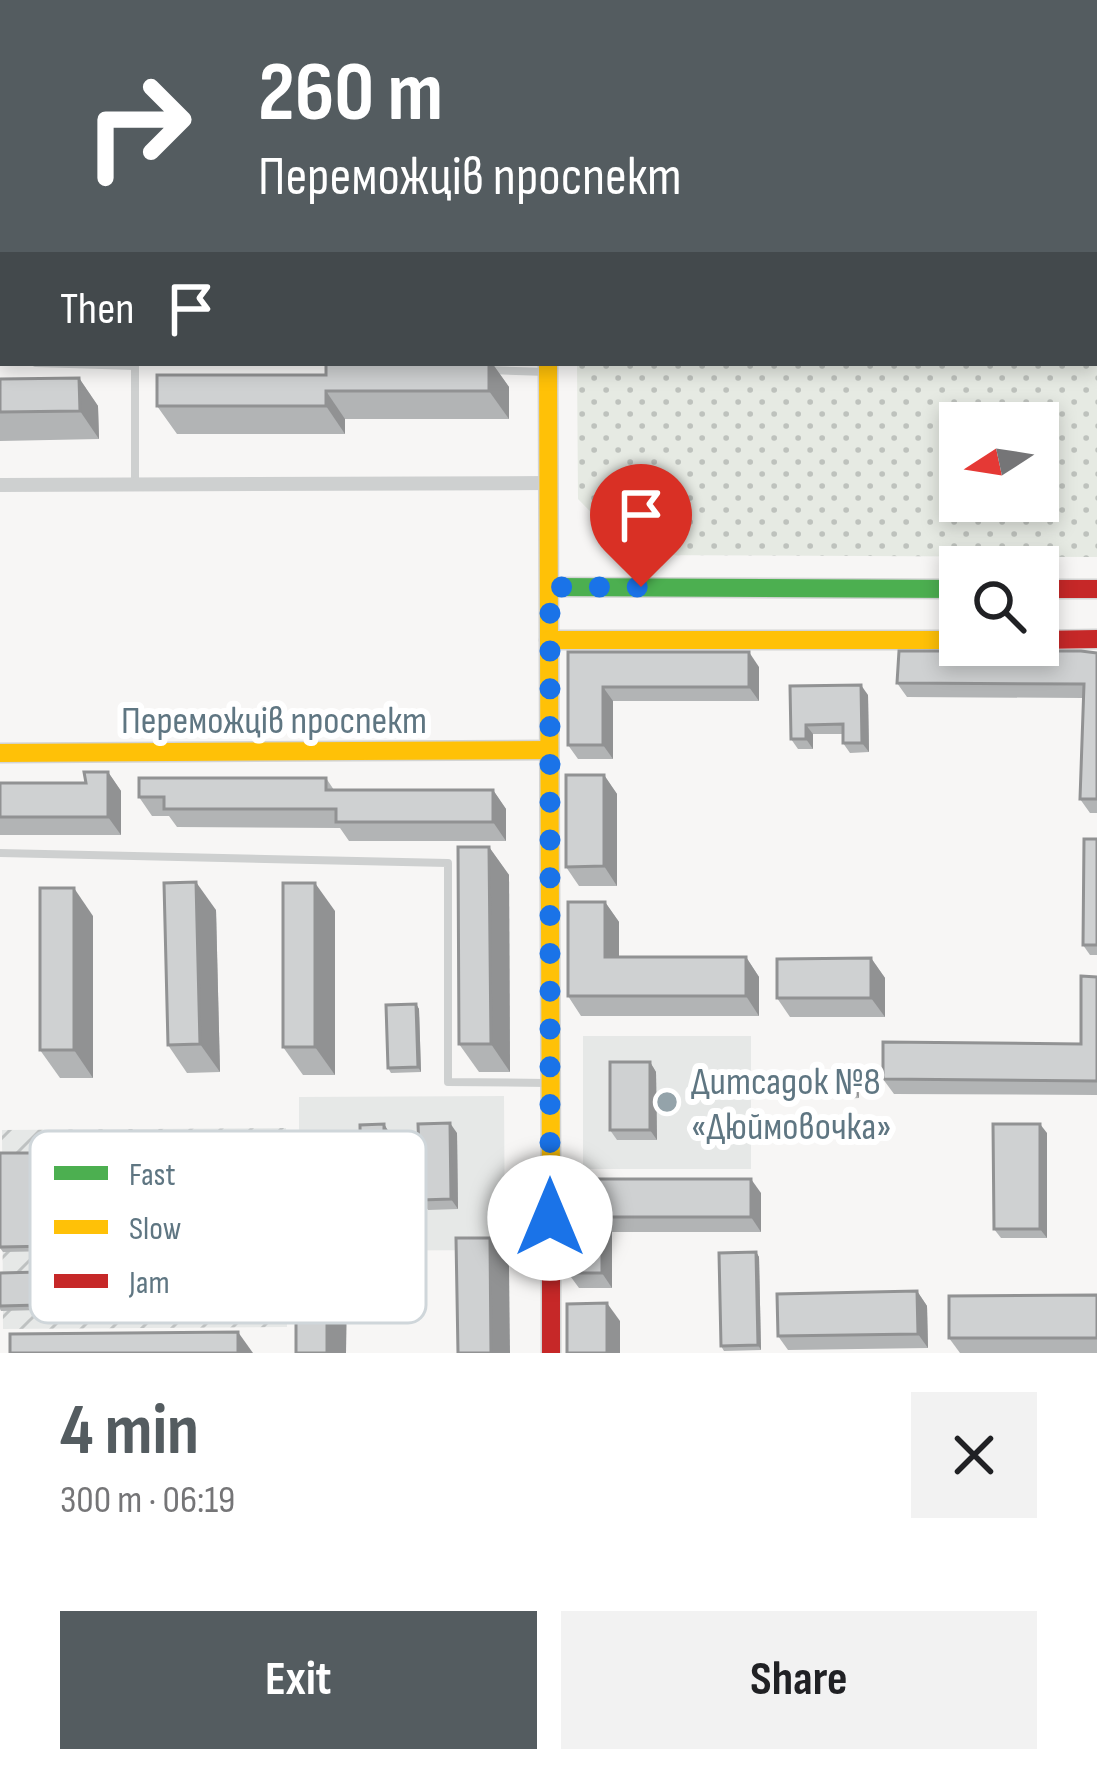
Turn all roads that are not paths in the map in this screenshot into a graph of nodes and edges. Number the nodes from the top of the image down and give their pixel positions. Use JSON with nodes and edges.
{"nodes":[{"id":1,"x":135,"y":366,"type":"edge"},
{"id":2,"x":548,"y":367,"type":"edge"},
{"id":3,"x":484,"y":370,"type":"edge"},
{"id":4,"x":548,"y":483,"type":"junction"},
{"id":5,"x":0,"y":485,"type":"edge"},
{"id":6,"x":135,"y":485,"type":"junction"},
{"id":7,"x":550,"y":587,"type":"junction"},
{"id":8,"x":939,"y":589,"type":"edge"},
{"id":9,"x":1059,"y":589,"type":"edge"},
{"id":10,"x":1097,"y":589,"type":"edge"},
{"id":11,"x":1097,"y":639,"type":"edge"},
{"id":12,"x":548,"y":640,"type":"junction"},
{"id":13,"x":939,"y":640,"type":"edge"},
{"id":14,"x":1059,"y":640,"type":"edge"},
{"id":15,"x":549,"y":750,"type":"junction"},
{"id":16,"x":0,"y":753,"type":"edge"},
{"id":17,"x":0,"y":853,"type":"edge"},
{"id":18,"x":550,"y":1083,"type":"junction"},
{"id":19,"x":551,"y":1353,"type":"edge"}],
"edges":[{"from":1,"to":6,"type":"lane"},
{"from":2,"to":3,"type":"lane"},
{"from":2,"to":4,"type":"street"},
{"from":4,"to":6,"type":"street"},
{"from":4,"to":7,"type":"street"},
{"from":5,"to":6,"type":"street"},
{"from":7,"to":8,"type":"street"},
{"from":7,"to":12,"type":"street"},
{"from":9,"to":10,"type":"street"},
{"from":11,"to":14,"type":"street"},
{"from":12,"to":13,"type":"street"},
{"from":12,"to":15,"type":"street"},
{"from":15,"to":16,"type":"street","name":"Переможців проспект"},
{"from":15,"to":18,"type":"street"},
{"from":17,"to":18,"type":"lane"},
{"from":18,"to":19,"type":"street"}]}
